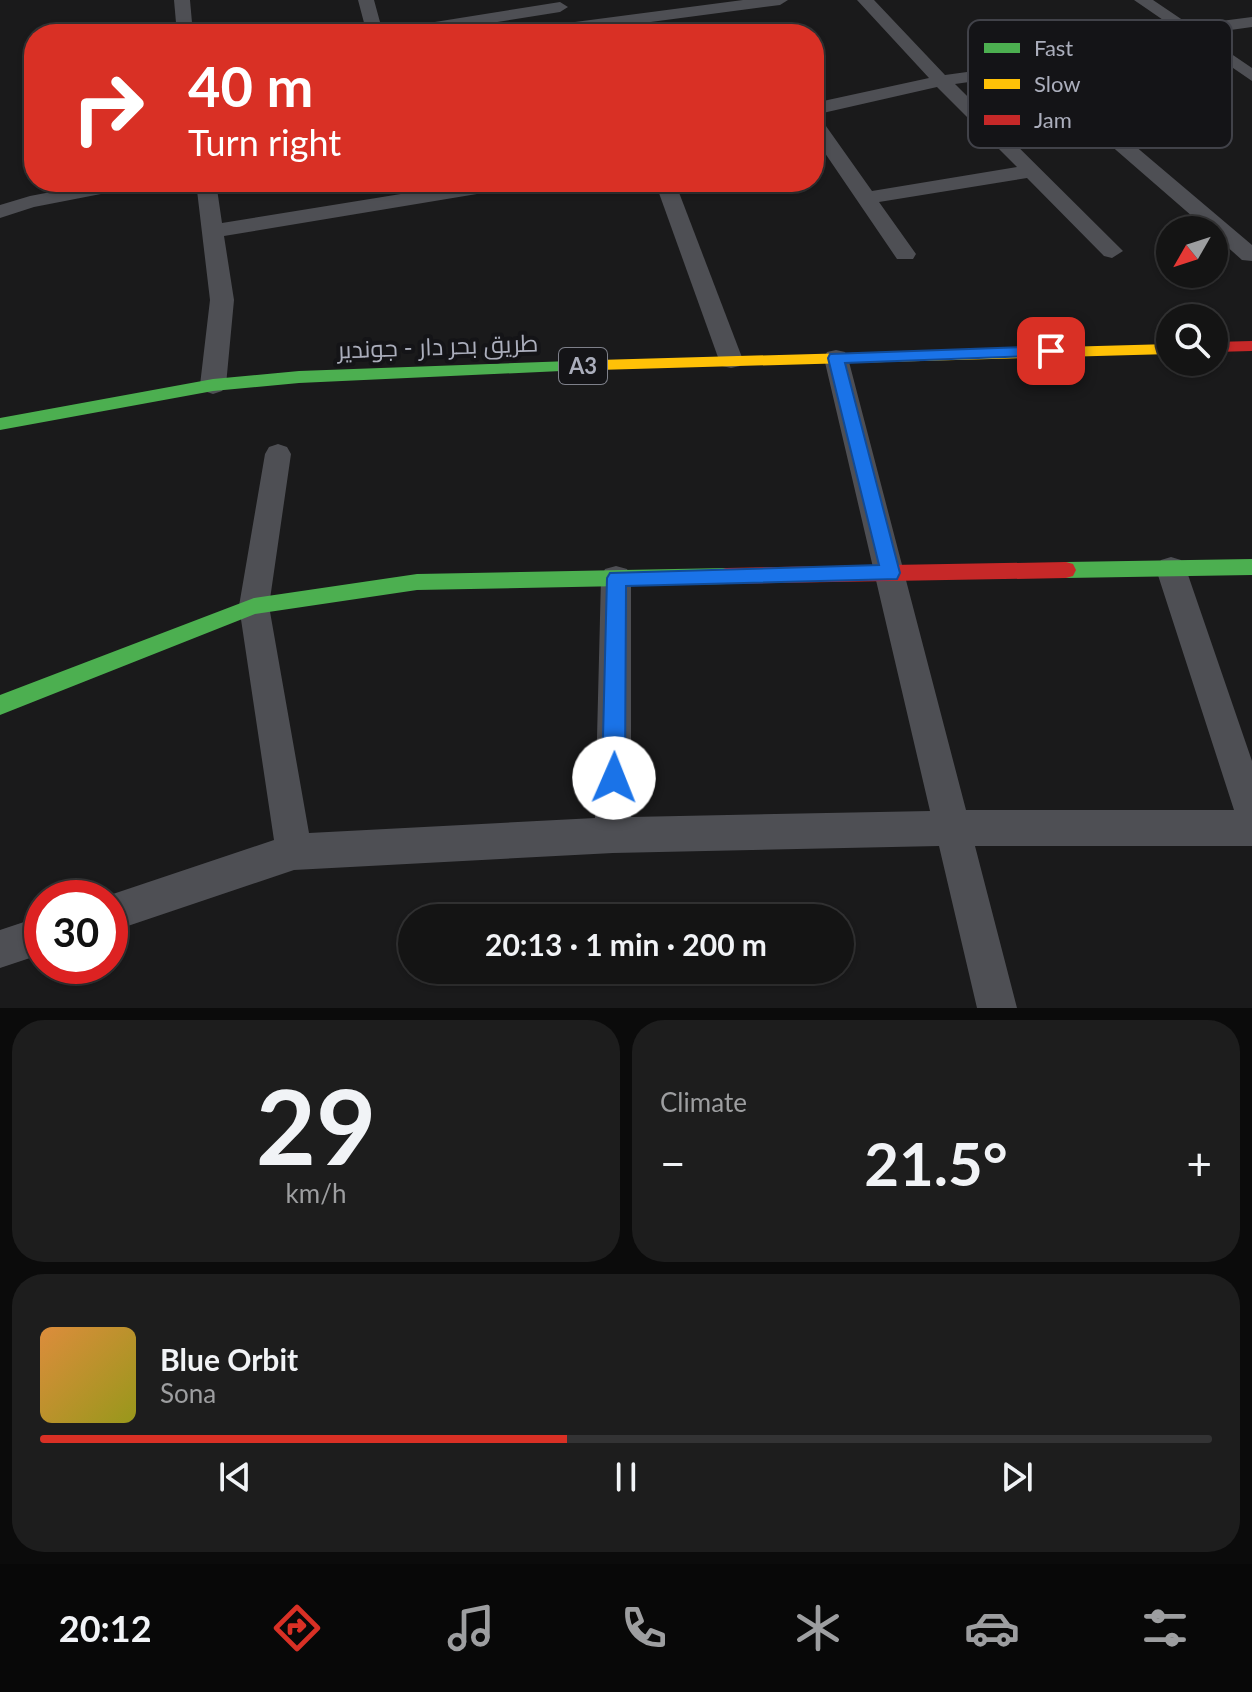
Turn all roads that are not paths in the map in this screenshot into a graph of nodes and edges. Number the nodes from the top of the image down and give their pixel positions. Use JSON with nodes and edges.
{"nodes":[{"id":1,"x":182,"y":0,"type":"edge"},
{"id":2,"x":366,"y":0,"type":"edge"},
{"id":3,"x":780,"y":0,"type":"edge"},
{"id":4,"x":865,"y":0,"type":"edge"},
{"id":5,"x":1142,"y":0,"type":"edge"},
{"id":6,"x":559,"y":4,"type":"edge"},
{"id":7,"x":1170,"y":20,"type":"edge"},
{"id":8,"x":1252,"y":22,"type":"edge"},
{"id":9,"x":184,"y":24,"type":"edge"},
{"id":10,"x":372,"y":24,"type":"edge"},
{"id":11,"x":447,"y":24,"type":"edge"},
{"id":12,"x":572,"y":24,"type":"edge"},
{"id":13,"x":622,"y":24,"type":"edge"},
{"id":14,"x":1232,"y":25,"type":"edge"},
{"id":15,"x":1232,"y":62,"type":"edge"},
{"id":16,"x":1252,"y":76,"type":"edge"},
{"id":17,"x":968,"y":77,"type":"edge"},
{"id":18,"x":941,"y":81,"type":"junction"},
{"id":19,"x":824,"y":107,"type":"edge"},
{"id":20,"x":968,"y":108,"type":"edge"},
{"id":21,"x":824,"y":137,"type":"edge"},
{"id":22,"x":1008,"y":148,"type":"edge"},
{"id":23,"x":1126,"y":148,"type":"edge"},
{"id":24,"x":1031,"y":171,"type":"junction"},
{"id":25,"x":82,"y":192,"type":"edge"},
{"id":26,"x":207,"y":192,"type":"edge"},
{"id":27,"x":452,"y":192,"type":"edge"},
{"id":28,"x":669,"y":192,"type":"edge"},
{"id":29,"x":866,"y":198,"type":"junction"},
{"id":30,"x":0,"y":212,"type":"edge"},
{"id":31,"x":213,"y":231,"type":"junction"},
{"id":32,"x":1112,"y":251,"type":"dead end"},
{"id":33,"x":905,"y":254,"type":"dead end"},
{"id":34,"x":1250,"y":255,"type":"dead end"},
{"id":35,"x":1252,"y":346,"type":"edge"},
{"id":36,"x":1228,"y":347,"type":"edge"},
{"id":37,"x":1156,"y":349,"type":"edge"},
{"id":38,"x":836,"y":358,"type":"junction"},
{"id":39,"x":731,"y":360,"type":"junction"},
{"id":40,"x":213,"y":385,"type":"junction"},
{"id":41,"x":0,"y":424,"type":"edge"},
{"id":42,"x":278,"y":454,"type":"dead end"},
{"id":43,"x":1252,"y":567,"type":"edge"},
{"id":44,"x":1171,"y":569,"type":"junction"},
{"id":45,"x":891,"y":573,"type":"junction"},
{"id":46,"x":616,"y":578,"type":"junction"},
{"id":47,"x":254,"y":606,"type":"junction"},
{"id":48,"x":0,"y":705,"type":"edge"},
{"id":49,"x":1252,"y":812,"type":"edge"},
{"id":50,"x":954,"y":828,"type":"junction"},
{"id":51,"x":1252,"y":828,"type":"edge"},
{"id":52,"x":613,"y":835,"type":"junction"},
{"id":53,"x":294,"y":852,"type":"junction"},
{"id":54,"x":128,"y":907,"type":"edge"},
{"id":55,"x":24,"y":941,"type":"edge"},
{"id":56,"x":0,"y":949,"type":"edge"},
{"id":57,"x":997,"y":1008,"type":"edge"}],
"edges":[{"from":1,"to":9,"type":"street"},
{"from":2,"to":10,"type":"street"},
{"from":3,"to":13,"type":"street"},
{"from":4,"to":18,"type":"street"},
{"from":5,"to":7,"type":"street"},
{"from":6,"to":11,"type":"street"},
{"from":6,"to":12,"type":"street"},
{"from":8,"to":14,"type":"street"},
{"from":15,"to":16,"type":"street"},
{"from":17,"to":18,"type":"street"},
{"from":18,"to":19,"type":"street"},
{"from":18,"to":20,"type":"street"},
{"from":21,"to":29,"type":"street"},
{"from":22,"to":24,"type":"street"},
{"from":23,"to":34,"type":"street"},
{"from":24,"to":29,"type":"street"},
{"from":24,"to":32,"type":"street"},
{"from":25,"to":30,"type":"street"},
{"from":26,"to":31,"type":"street"},
{"from":27,"to":31,"type":"street"},
{"from":28,"to":39,"type":"street"},
{"from":29,"to":33,"type":"street"},
{"from":31,"to":40,"type":"street"},
{"from":35,"to":36,"type":"main road"},
{"from":37,"to":38,"type":"main road","name":"طريق بحر دار - جوندير","number":"A3"},
{"from":38,"to":39,"type":"main road","name":"طريق بحر دار - جوندير","number":"A3"},
{"from":38,"to":45,"type":"street"},
{"from":39,"to":40,"type":"main road","name":"طريق بحر دار - جوندير","number":"A3"},
{"from":40,"to":41,"type":"main road","name":"طريق بحر دار - جوندير","number":"A3"},
{"from":42,"to":47,"type":"street"},
{"from":43,"to":44,"type":"main road"},
{"from":44,"to":45,"type":"main road"},
{"from":44,"to":49,"type":"street"},
{"from":45,"to":46,"type":"main road"},
{"from":45,"to":50,"type":"street"},
{"from":46,"to":47,"type":"main road"},
{"from":46,"to":52,"type":"street"},
{"from":47,"to":48,"type":"main road"},
{"from":47,"to":53,"type":"street"},
{"from":50,"to":51,"type":"street"},
{"from":50,"to":52,"type":"street"},
{"from":50,"to":57,"type":"street"},
{"from":52,"to":53,"type":"street"},
{"from":53,"to":54,"type":"street"},
{"from":55,"to":56,"type":"street"}]}
